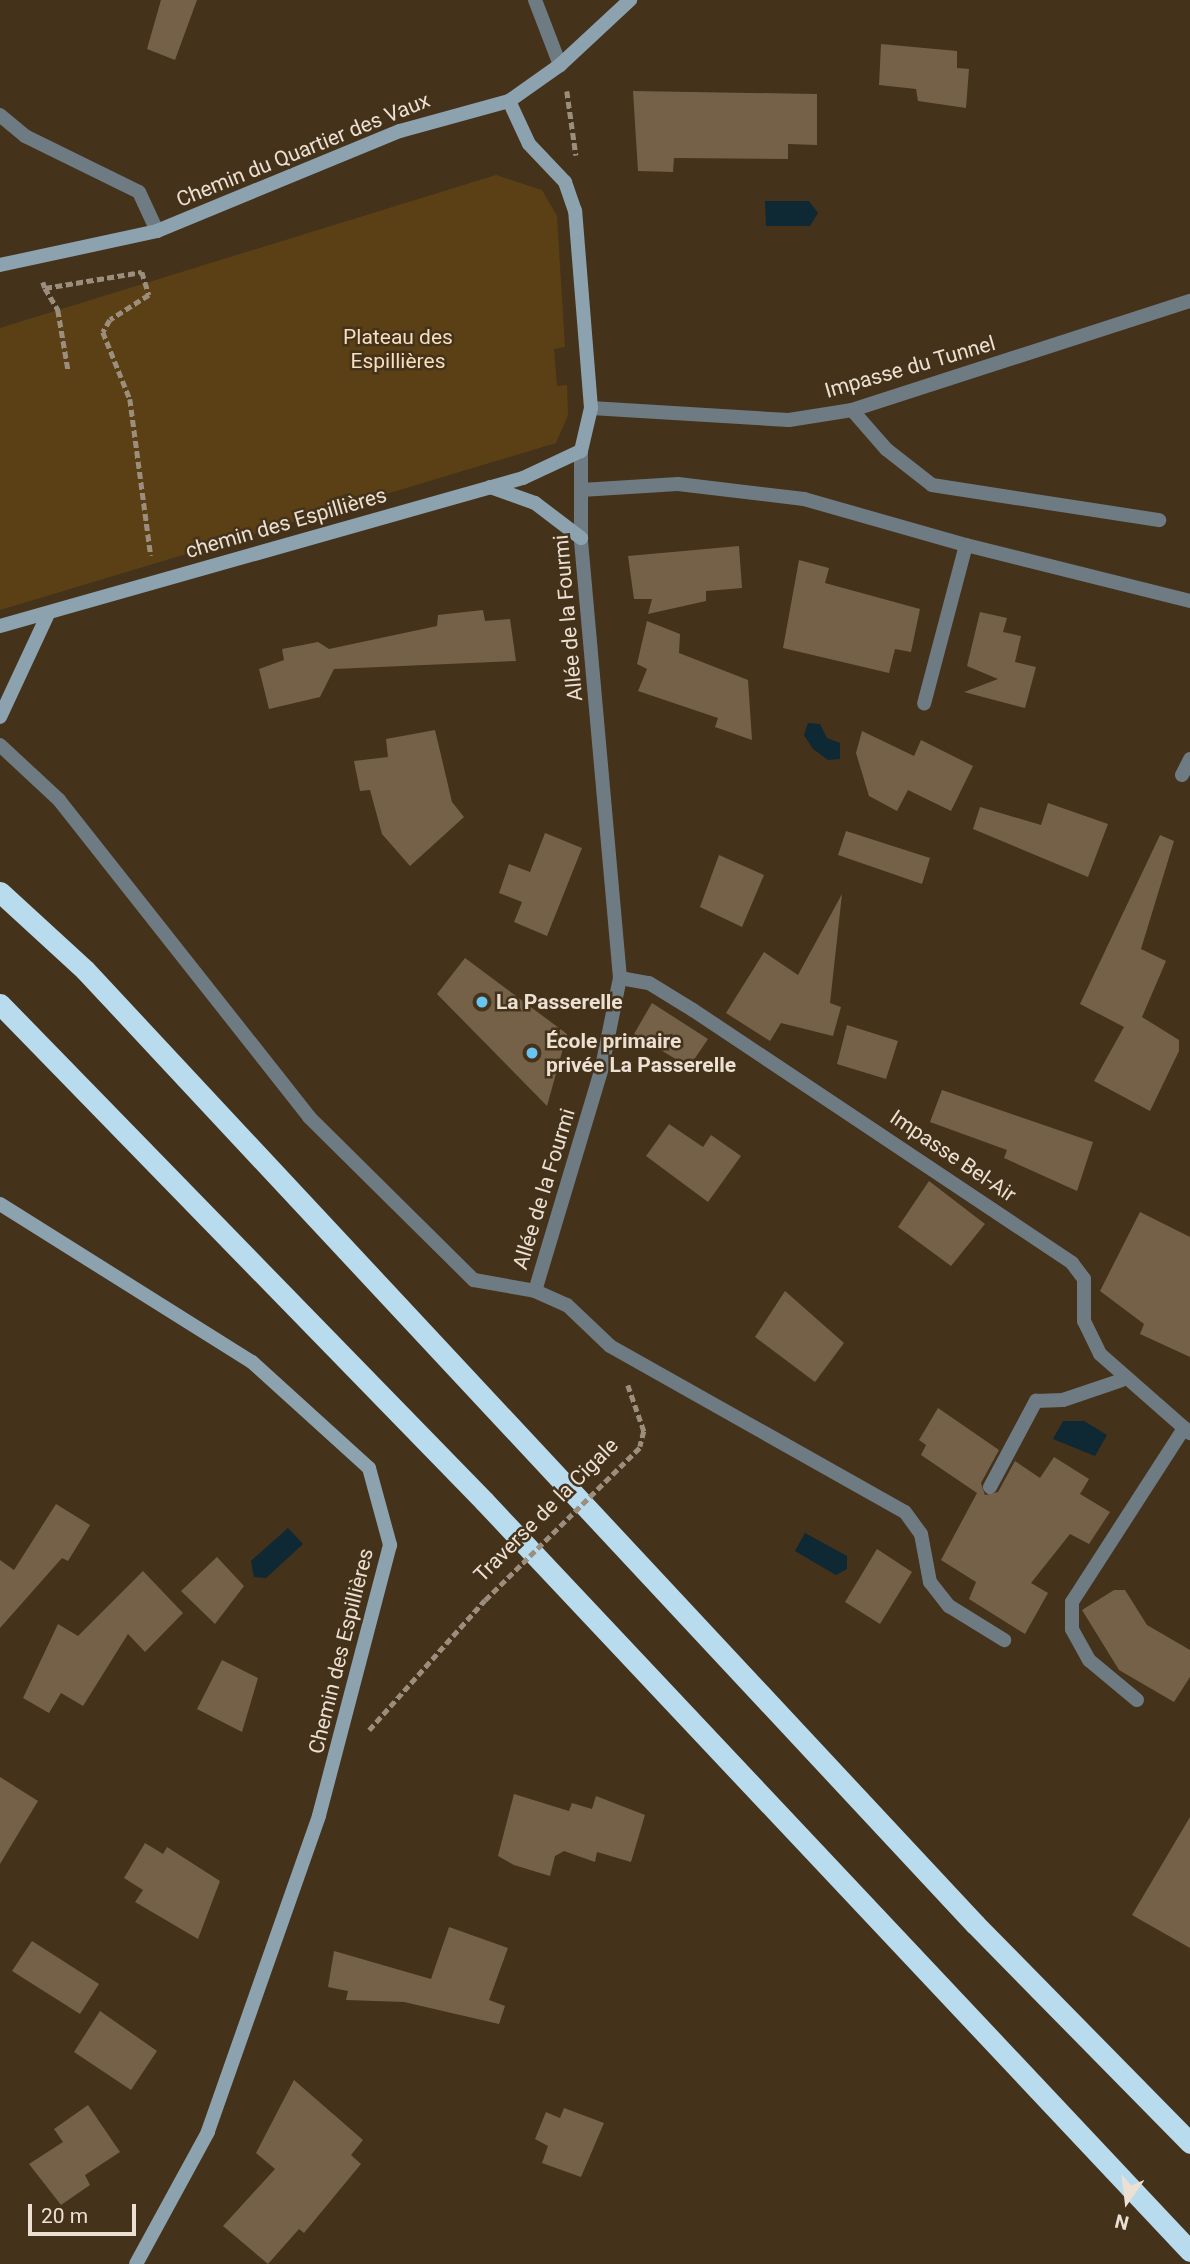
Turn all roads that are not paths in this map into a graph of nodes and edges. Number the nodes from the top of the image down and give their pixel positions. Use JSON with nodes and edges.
{"nodes":[{"id":1,"x":536,"y":0,"type":"edge"},
{"id":2,"x":630,"y":0,"type":"edge"},
{"id":3,"x":560,"y":65,"type":"junction"},
{"id":4,"x":509,"y":101,"type":"junction"},
{"id":5,"x":0,"y":115,"type":"edge"},
{"id":6,"x":157,"y":231,"type":"junction"},
{"id":7,"x":0,"y":265,"type":"edge"},
{"id":8,"x":1190,"y":301,"type":"edge"},
{"id":9,"x":591,"y":408,"type":"junction"},
{"id":10,"x":852,"y":410,"type":"junction"},
{"id":11,"x":581,"y":450,"type":"junction"},
{"id":12,"x":490,"y":487,"type":"junction"},
{"id":13,"x":581,"y":491,"type":"junction"},
{"id":14,"x":1159,"y":520,"type":"dead end"},
{"id":15,"x":581,"y":538,"type":"junction"},
{"id":16,"x":966,"y":545,"type":"junction"},
{"id":17,"x":1190,"y":601,"type":"edge"},
{"id":18,"x":47,"y":616,"type":"junction"},
{"id":19,"x":0,"y":626,"type":"edge"},
{"id":20,"x":4,"y":686,"type":"edge"},
{"id":21,"x":924,"y":704,"type":"dead end"},
{"id":22,"x":0,"y":717,"type":"edge"},
{"id":23,"x":0,"y":745,"type":"edge"},
{"id":24,"x":1190,"y":759,"type":"edge"},
{"id":25,"x":1182,"y":775,"type":"dead end"},
{"id":26,"x":0,"y":892,"type":"edge"},
{"id":27,"x":620,"y":978,"type":"junction"},
{"id":28,"x":0,"y":1004,"type":"edge"},
{"id":29,"x":0,"y":1204,"type":"edge"},
{"id":30,"x":535,"y":1291,"type":"junction"},
{"id":31,"x":1122,"y":1380,"type":"junction"},
{"id":32,"x":1187,"y":1431,"type":"edge"},
{"id":33,"x":990,"y":1488,"type":"dead end"},
{"id":34,"x":1004,"y":1640,"type":"dead end"},
{"id":35,"x":1137,"y":1700,"type":"dead end"},
{"id":36,"x":1190,"y":2143,"type":"edge"},
{"id":37,"x":1190,"y":2251,"type":"edge"},
{"id":38,"x":136,"y":2264,"type":"edge"}],
"edges":[{"from":1,"to":3,"type":"street"},
{"from":2,"to":3,"type":"street","name":"Chemin du Quartier des Vaux"},
{"from":3,"to":4,"type":"street","name":"Chemin du Quartier des Vaux"},
{"from":4,"to":6,"type":"street","name":"Chemin du Quartier des Vaux"},
{"from":4,"to":9,"type":"street"},
{"from":5,"to":6,"type":"street"},
{"from":6,"to":7,"type":"street","name":"Chemin du Quartier des Vaux"},
{"from":8,"to":10,"type":"street","name":"Impasse du Tunnel"},
{"from":9,"to":10,"type":"street","name":"Impasse du Tunnel"},
{"from":9,"to":11,"type":"street"},
{"from":10,"to":14,"type":"street"},
{"from":11,"to":12,"type":"street","name":"chemin des Espillières"},
{"from":11,"to":13,"type":"street","name":"Allée de la Fourmi"},
{"from":12,"to":15,"type":"street"},
{"from":12,"to":18,"type":"street","name":"chemin des Espillières"},
{"from":13,"to":15,"type":"street","name":"Allée de la Fourmi"},
{"from":13,"to":16,"type":"street"},
{"from":15,"to":27,"type":"street","name":"Allée de la Fourmi"},
{"from":16,"to":17,"type":"street"},
{"from":16,"to":21,"type":"street"},
{"from":18,"to":19,"type":"street","name":"chemin des Espillières"},
{"from":18,"to":20,"type":"street"},
{"from":20,"to":22,"type":"street"},
{"from":23,"to":30,"type":"street","name":"Allée de la Fourmi"},
{"from":24,"to":25,"type":"street"},
{"from":26,"to":36,"type":"highway"},
{"from":27,"to":30,"type":"street","name":"Allée de la Fourmi"},
{"from":27,"to":31,"type":"street","name":"Impasse Bel-Air"},
{"from":28,"to":37,"type":"highway"},
{"from":29,"to":38,"type":"street","name":"Chemin des Espillières"},
{"from":30,"to":34,"type":"street"},
{"from":31,"to":32,"type":"street","name":"Impasse Bel-Air"},
{"from":31,"to":33,"type":"street"},
{"from":32,"to":35,"type":"street"}]}
